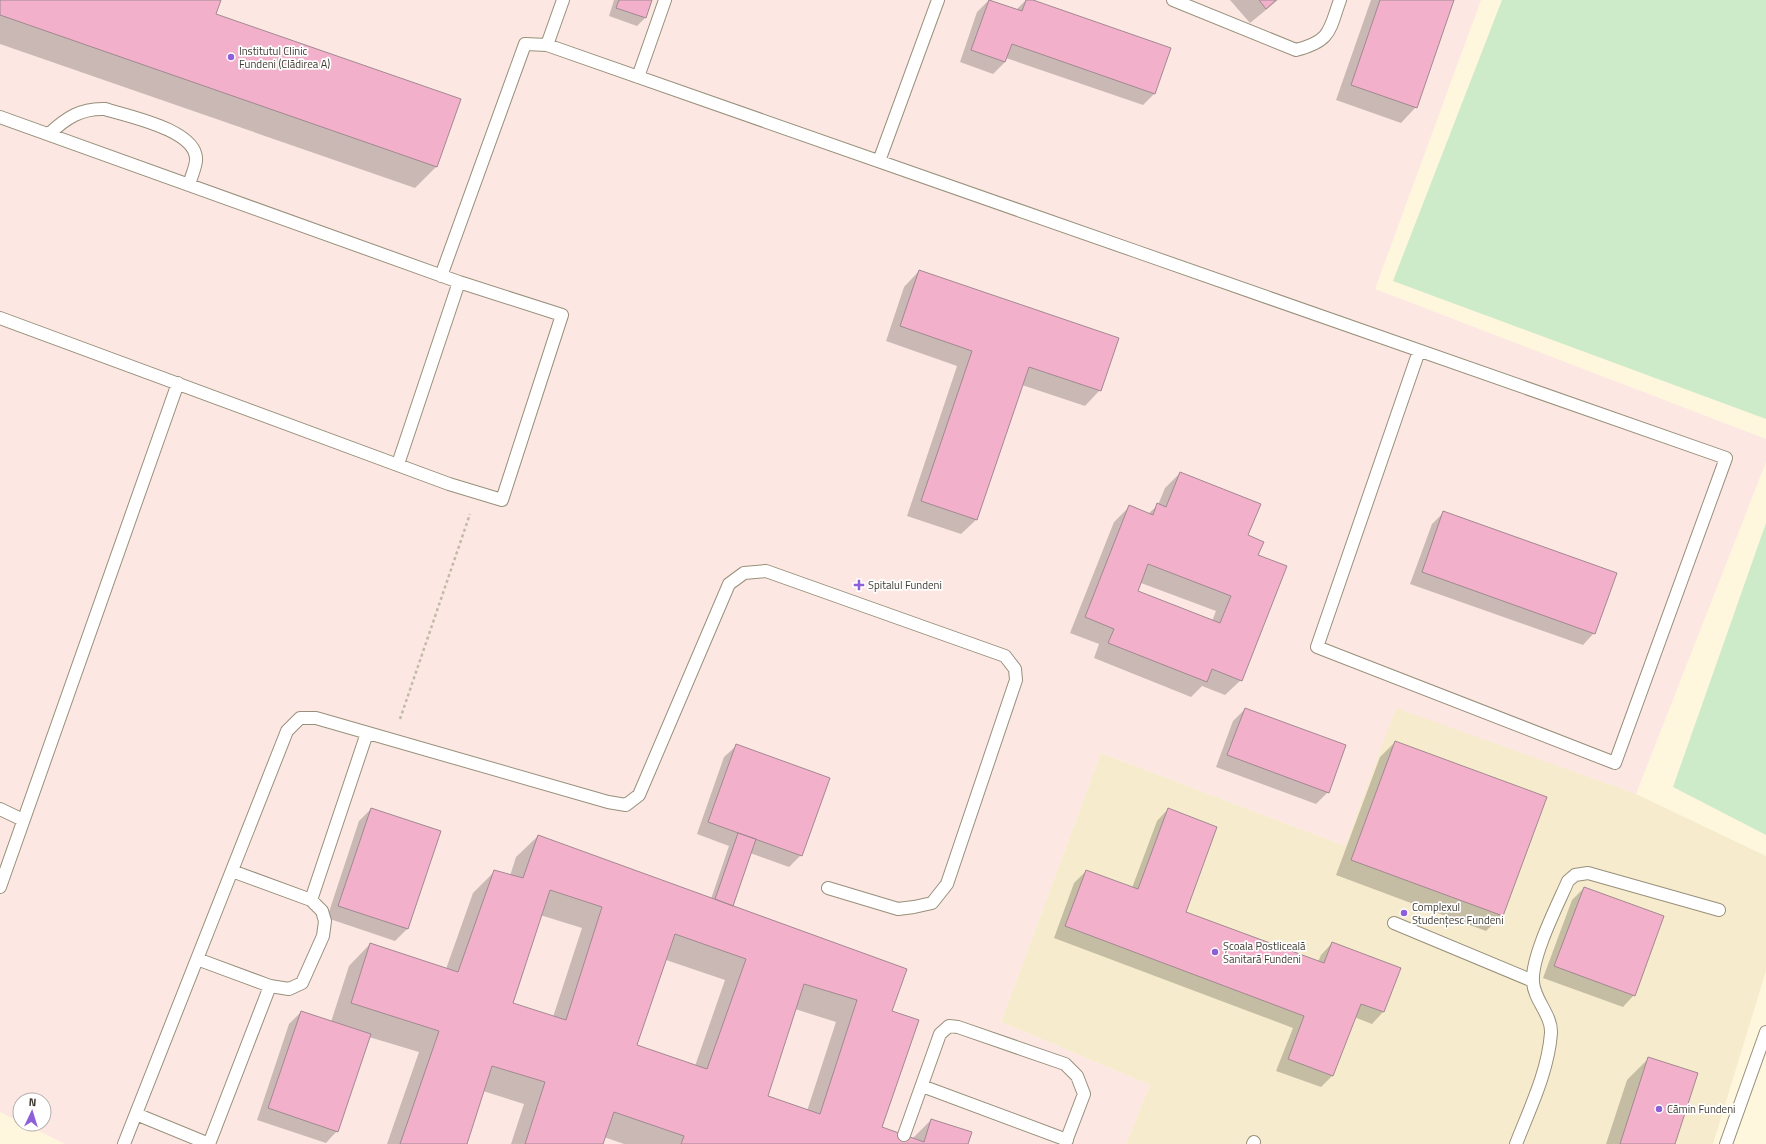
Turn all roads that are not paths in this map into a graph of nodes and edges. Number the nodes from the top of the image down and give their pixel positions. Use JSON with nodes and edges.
{"nodes":[{"id":1,"x":563,"y":0,"type":"edge"},
{"id":2,"x":665,"y":0,"type":"edge"},
{"id":3,"x":938,"y":0,"type":"edge"},
{"id":4,"x":1173,"y":0,"type":"edge"},
{"id":5,"x":1340,"y":0,"type":"edge"},
{"id":6,"x":547,"y":45,"type":"junction"},
{"id":7,"x":638,"y":77,"type":"junction"},
{"id":8,"x":0,"y":117,"type":"edge"},
{"id":9,"x":49,"y":134,"type":"junction"},
{"id":10,"x":879,"y":161,"type":"junction"},
{"id":11,"x":189,"y":184,"type":"junction"},
{"id":12,"x":441,"y":276,"type":"junction"},
{"id":13,"x":459,"y":282,"type":"junction"},
{"id":14,"x":0,"y":318,"type":"edge"},
{"id":15,"x":1419,"y":351,"type":"junction"},
{"id":16,"x":178,"y":383,"type":"junction"},
{"id":17,"x":398,"y":464,"type":"junction"},
{"id":18,"x":367,"y":733,"type":"junction"},
{"id":19,"x":0,"y":809,"type":"edge"},
{"id":20,"x":23,"y":820,"type":"junction"},
{"id":21,"x":232,"y":871,"type":"junction"},
{"id":22,"x":0,"y":887,"type":"edge"},
{"id":23,"x":828,"y":888,"type":"dead end"},
{"id":24,"x":311,"y":900,"type":"junction"},
{"id":25,"x":1719,"y":910,"type":"dead end"},
{"id":26,"x":1394,"y":923,"type":"dead end"},
{"id":27,"x":198,"y":959,"type":"junction"},
{"id":28,"x":1533,"y":981,"type":"junction"},
{"id":29,"x":270,"y":986,"type":"junction"},
{"id":30,"x":1766,"y":1032,"type":"edge"},
{"id":31,"x":922,"y":1086,"type":"junction"},
{"id":32,"x":136,"y":1114,"type":"junction"},
{"id":33,"x":904,"y":1135,"type":"dead end"},
{"id":34,"x":1066,"y":1142,"type":"edge"},
{"id":35,"x":124,"y":1144,"type":"edge"},
{"id":36,"x":209,"y":1144,"type":"edge"},
{"id":37,"x":1516,"y":1144,"type":"edge"},
{"id":38,"x":1726,"y":1144,"type":"edge"}],
"edges":[{"from":1,"to":6,"type":"lane"},
{"from":2,"to":7,"type":"lane"},
{"from":3,"to":10,"type":"lane"},
{"from":4,"to":5,"type":"lane"},
{"from":6,"to":7,"type":"lane"},
{"from":6,"to":12,"type":"lane"},
{"from":7,"to":10,"type":"lane"},
{"from":8,"to":9,"type":"lane"},
{"from":9,"to":11,"type":"lane"},
{"from":9,"to":11,"type":"lane"},
{"from":10,"to":15,"type":"lane"},
{"from":11,"to":12,"type":"lane"},
{"from":12,"to":13,"type":"lane"},
{"from":13,"to":17,"type":"lane"},
{"from":13,"to":17,"type":"lane"},
{"from":14,"to":16,"type":"lane"},
{"from":15,"to":15,"type":"lane"},
{"from":16,"to":17,"type":"lane"},
{"from":16,"to":20,"type":"lane"},
{"from":18,"to":21,"type":"lane"},
{"from":18,"to":23,"type":"lane"},
{"from":18,"to":24,"type":"lane"},
{"from":19,"to":20,"type":"lane"},
{"from":20,"to":22,"type":"lane"},
{"from":21,"to":24,"type":"lane"},
{"from":21,"to":27,"type":"lane"},
{"from":24,"to":29,"type":"lane"},
{"from":25,"to":28,"type":"lane"},
{"from":26,"to":28,"type":"lane"},
{"from":27,"to":29,"type":"lane"},
{"from":27,"to":32,"type":"lane"},
{"from":28,"to":37,"type":"lane"},
{"from":29,"to":36,"type":"lane"},
{"from":30,"to":38,"type":"lane"},
{"from":31,"to":33,"type":"lane"},
{"from":31,"to":34,"type":"lane"},
{"from":31,"to":34,"type":"lane"},
{"from":32,"to":35,"type":"lane"},
{"from":32,"to":36,"type":"lane"}]}
